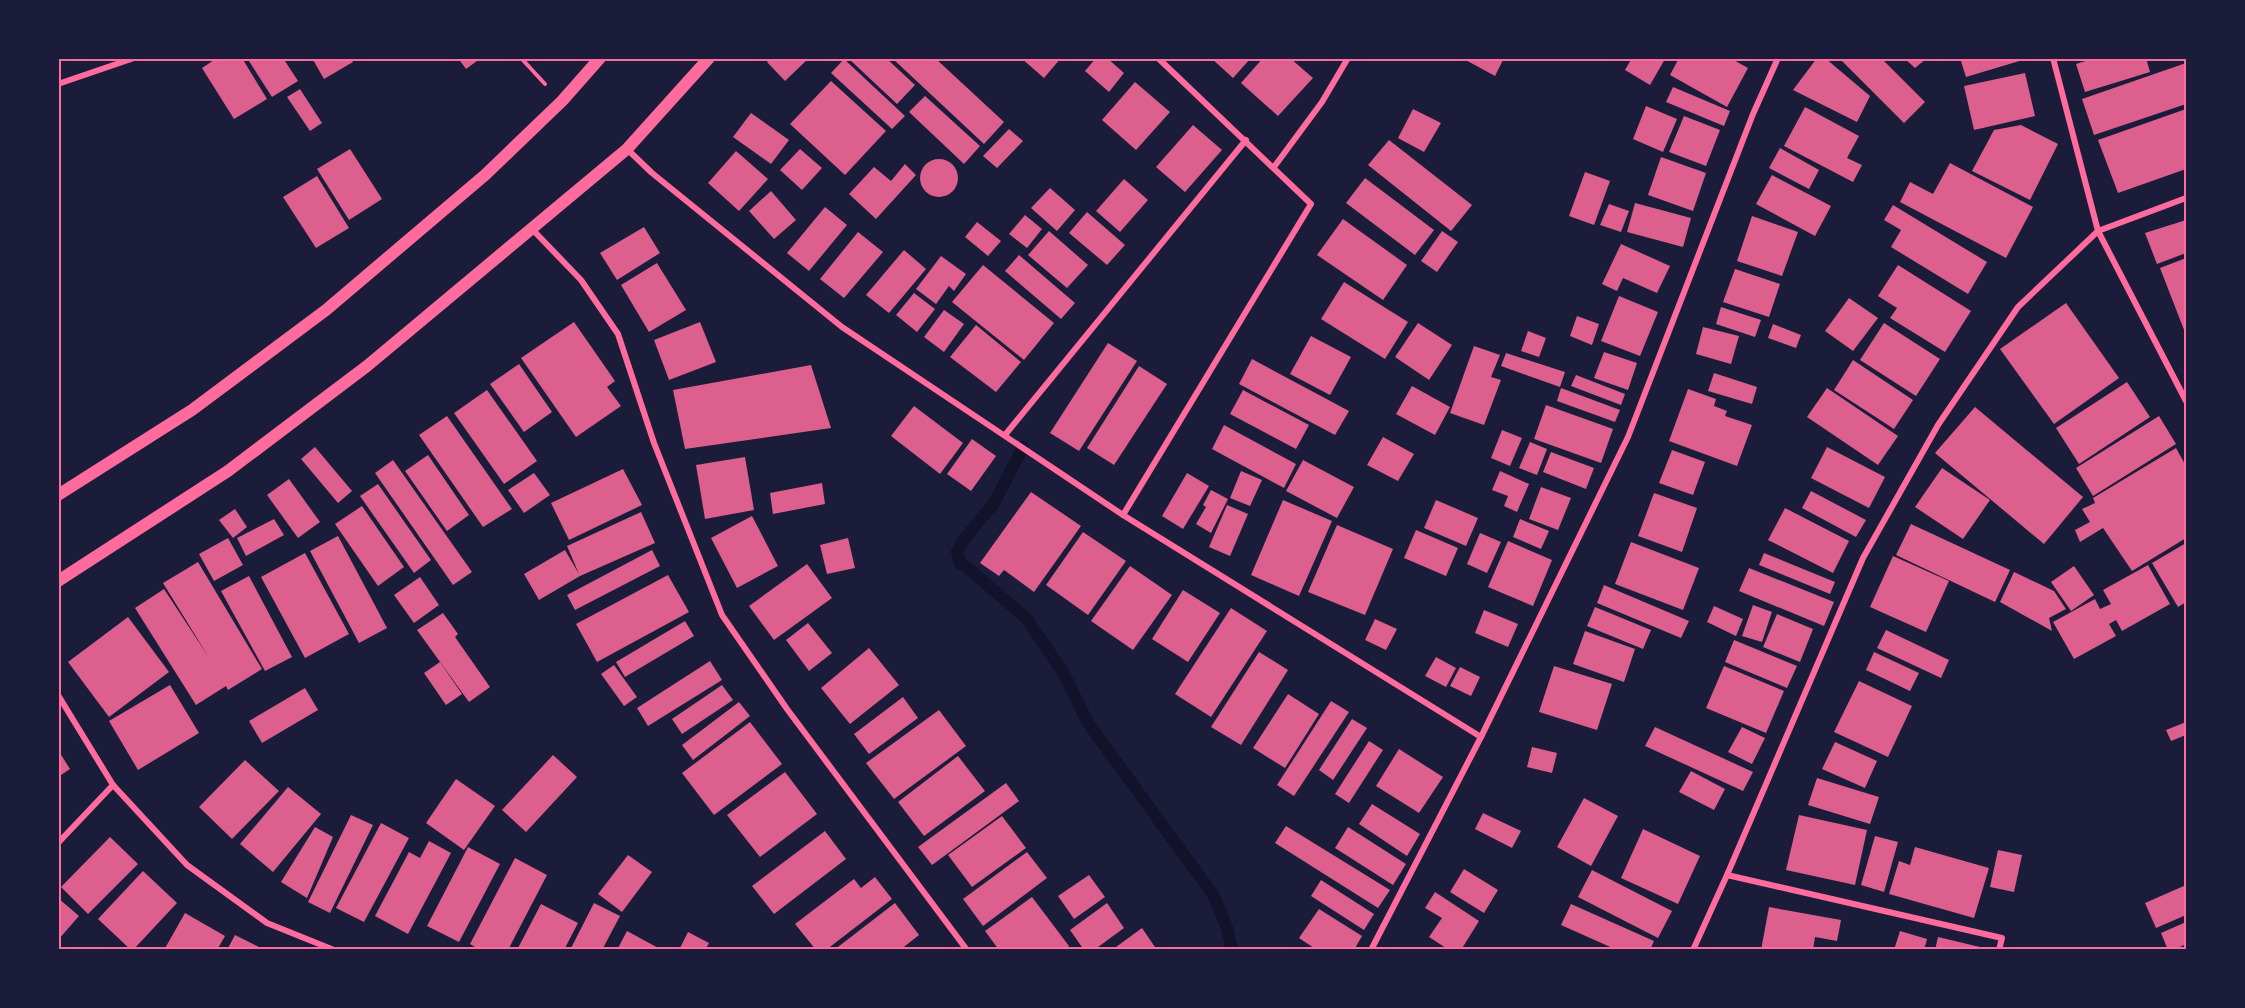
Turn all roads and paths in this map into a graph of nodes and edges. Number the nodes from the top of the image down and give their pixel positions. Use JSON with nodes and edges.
{"nodes":[{"id":1,"x":134,"y":58,"type":"edge"},
{"id":2,"x":521,"y":58,"type":"edge"},
{"id":3,"x":600,"y":58,"type":"edge"},
{"id":4,"x":709,"y":58,"type":"edge"},
{"id":5,"x":1158,"y":58,"type":"edge"},
{"id":6,"x":1348,"y":58,"type":"edge"},
{"id":7,"x":1778,"y":58,"type":"edge"},
{"id":8,"x":2053,"y":58,"type":"edge"},
{"id":9,"x":58,"y":84,"type":"edge"},
{"id":10,"x":562,"y":101,"type":"junction"},
{"id":11,"x":1246,"y":140,"type":"junction"},
{"id":12,"x":627,"y":149,"type":"junction"},
{"id":13,"x":1274,"y":167,"type":"junction"},
{"id":14,"x":2187,"y":198,"type":"edge"},
{"id":15,"x":531,"y":229,"type":"junction"},
{"id":16,"x":2098,"y":231,"type":"junction"},
{"id":17,"x":2187,"y":401,"type":"edge"},
{"id":18,"x":1005,"y":435,"type":"junction"},
{"id":19,"x":58,"y":495,"type":"edge"},
{"id":20,"x":1123,"y":515,"type":"junction"},
{"id":21,"x":58,"y":581,"type":"edge"},
{"id":22,"x":58,"y":695,"type":"edge"},
{"id":23,"x":1481,"y":737,"type":"junction"},
{"id":24,"x":113,"y":785,"type":"junction"},
{"id":25,"x":58,"y":843,"type":"edge"},
{"id":26,"x":1727,"y":875,"type":"junction"},
{"id":27,"x":334,"y":950,"type":"edge"},
{"id":28,"x":967,"y":950,"type":"edge"},
{"id":29,"x":1371,"y":950,"type":"edge"},
{"id":30,"x":1693,"y":950,"type":"edge"},
{"id":31,"x":1999,"y":950,"type":"edge"}],
"edges":[{"from":1,"to":9,"type":"street"},
{"from":2,"to":10,"type":"path"},
{"from":3,"to":10,"type":"main road"},
{"from":4,"to":12,"type":"main road"},
{"from":5,"to":11,"type":"street"},
{"from":6,"to":13,"type":"street"},
{"from":7,"to":23,"type":"street"},
{"from":8,"to":16,"type":"street"},
{"from":10,"to":19,"type":"main road"},
{"from":11,"to":13,"type":"street"},
{"from":11,"to":18,"type":"street"},
{"from":12,"to":15,"type":"main road"},
{"from":12,"to":18,"type":"street"},
{"from":13,"to":20,"type":"street"},
{"from":14,"to":16,"type":"street"},
{"from":15,"to":21,"type":"main road"},
{"from":15,"to":28,"type":"street"},
{"from":16,"to":17,"type":"street"},
{"from":16,"to":26,"type":"street"},
{"from":18,"to":20,"type":"street"},
{"from":20,"to":23,"type":"street"},
{"from":22,"to":24,"type":"street"},
{"from":23,"to":29,"type":"street"},
{"from":24,"to":25,"type":"street"},
{"from":24,"to":27,"type":"street"},
{"from":26,"to":30,"type":"street"},
{"from":26,"to":31,"type":"street"}]}
